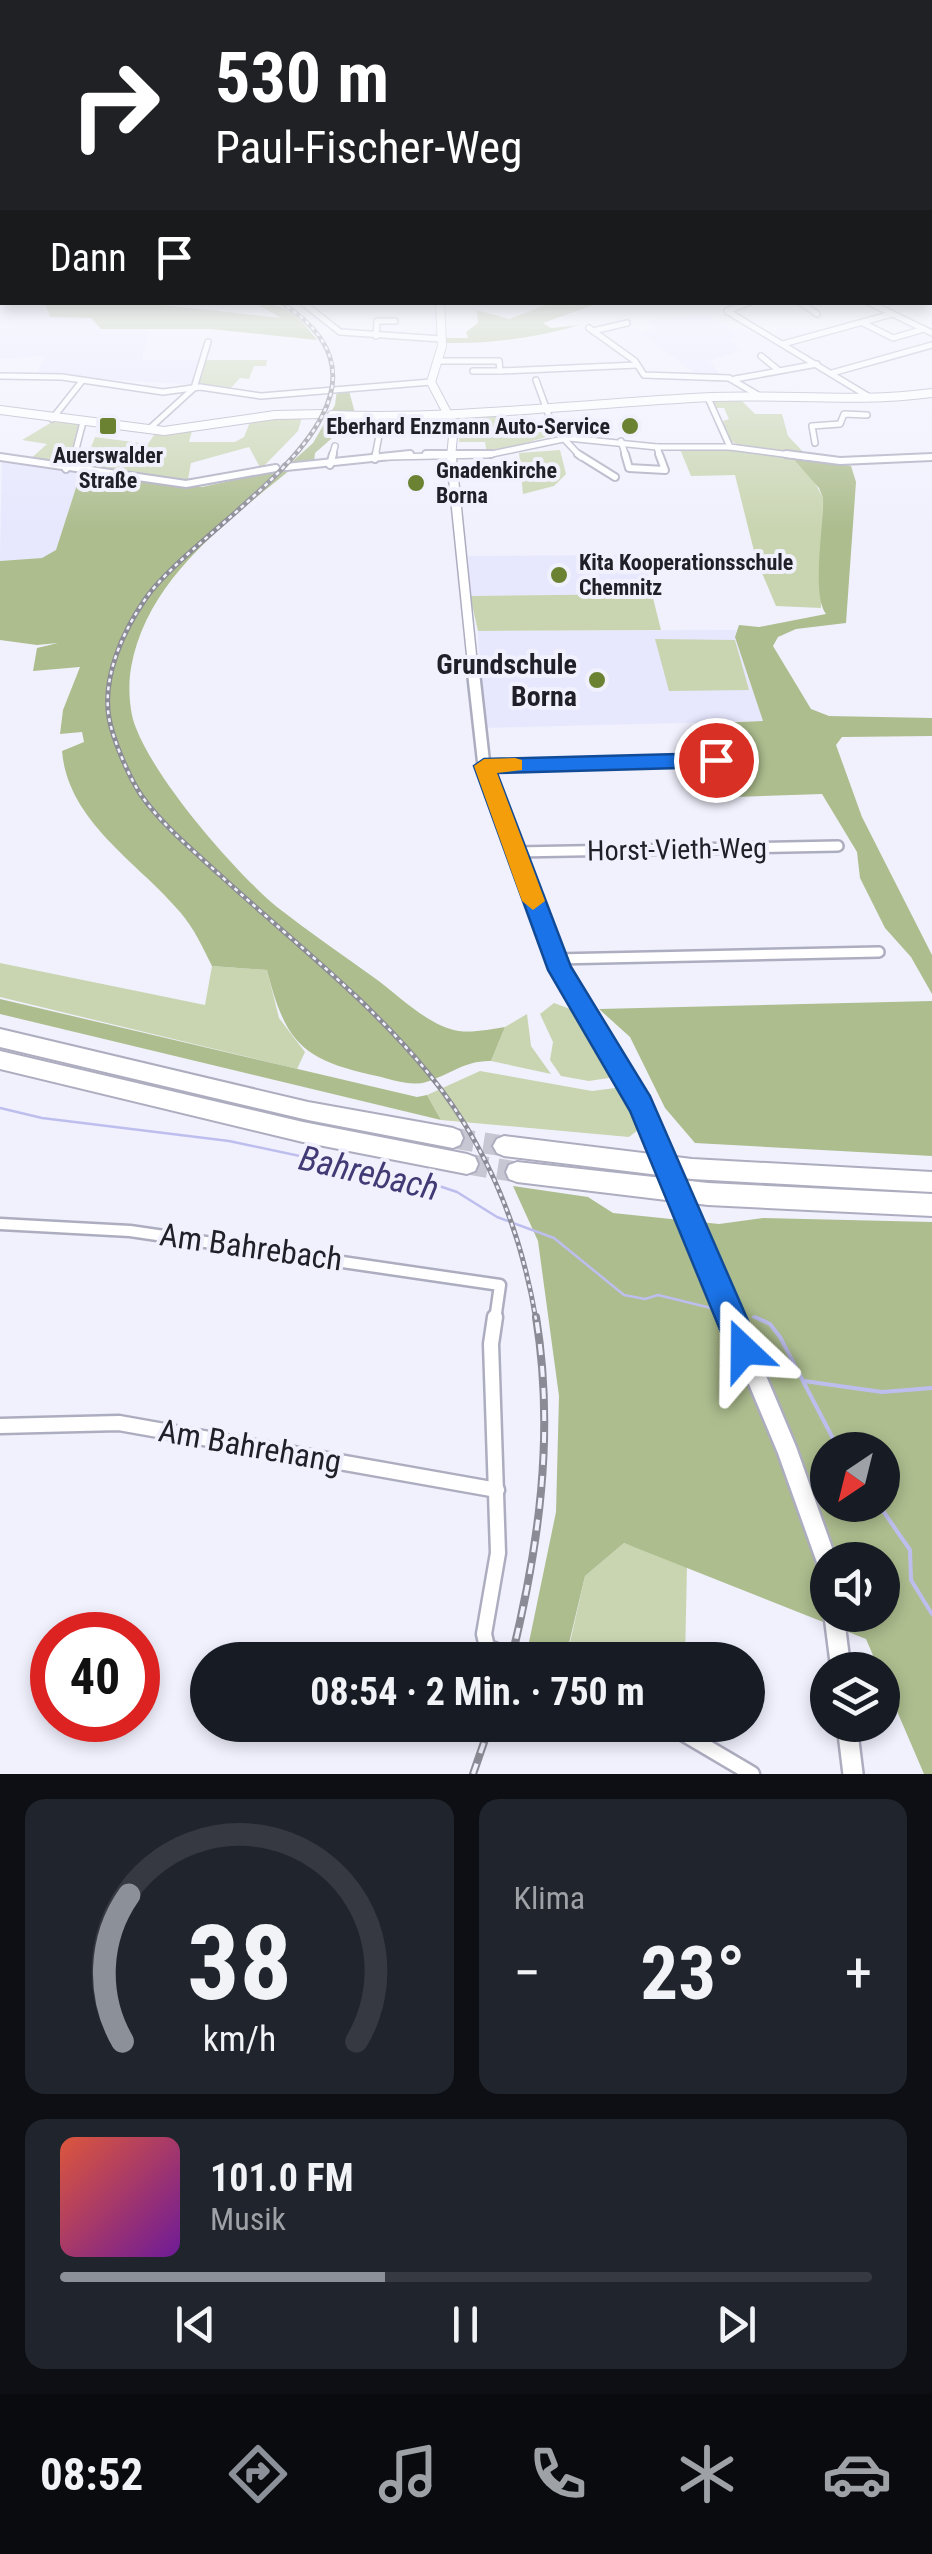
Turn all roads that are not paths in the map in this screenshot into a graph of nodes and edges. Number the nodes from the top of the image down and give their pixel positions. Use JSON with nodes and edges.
{"nodes":[{"id":1,"x":202,"y":363,"type":"edge"},
{"id":2,"x":437,"y":363,"type":"edge"},
{"id":3,"x":499,"y":363,"type":"edge"},
{"id":4,"x":634,"y":363,"type":"edge"},
{"id":5,"x":769,"y":363,"type":"edge"},
{"id":6,"x":868,"y":363,"type":"edge"},
{"id":7,"x":817,"y":364,"type":"joint"},
{"id":8,"x":637,"y":365,"type":"junction"},
{"id":9,"x":777,"y":369,"type":"junction"},
{"id":10,"x":473,"y":370,"type":"dead end"},
{"id":11,"x":500,"y":371,"type":"junction"},
{"id":12,"x":832,"y":373,"type":"junction"},
{"id":13,"x":0,"y":376,"type":"edge"},
{"id":14,"x":82,"y":380,"type":"junction"},
{"id":15,"x":536,"y":380,"type":"dead end"},
{"id":16,"x":732,"y":380,"type":"junction"},
{"id":17,"x":431,"y":382,"type":"junction"},
{"id":18,"x":194,"y":388,"type":"junction"},
{"id":19,"x":932,"y":393,"type":"edge"},
{"id":20,"x":758,"y":395,"type":"junction"},
{"id":21,"x":708,"y":398,"type":"junction"},
{"id":22,"x":839,"y":399,"type":"junction"},
{"id":23,"x":874,"y":400,"type":"junction"},
{"id":24,"x":544,"y":406,"type":"junction"},
{"id":25,"x":0,"y":410,"type":"edge"},
{"id":26,"x":446,"y":412,"type":"junction"},
{"id":27,"x":844,"y":414,"type":"junction"},
{"id":28,"x":868,"y":414,"type":"dead end"},
{"id":29,"x":52,"y":419,"type":"junction"},
{"id":30,"x":82,"y":422,"type":"junction"},
{"id":31,"x":149,"y":429,"type":"junction"},
{"id":32,"x":372,"y":430,"type":"dead end"},
{"id":33,"x":558,"y":438,"type":"junction"},
{"id":34,"x":621,"y":441,"type":"junction"},
{"id":35,"x":814,"y":443,"type":"dead end"},
{"id":36,"x":335,"y":446,"type":"dead end"},
{"id":37,"x":657,"y":446,"type":"junction"},
{"id":38,"x":730,"y":447,"type":"junction"},
{"id":39,"x":0,"y":456,"type":"edge"},
{"id":40,"x":449,"y":457,"type":"junction"},
{"id":41,"x":932,"y":457,"type":"edge"},
{"id":42,"x":376,"y":459,"type":"junction"},
{"id":43,"x":330,"y":465,"type":"junction"},
{"id":44,"x":286,"y":467,"type":"dead end"},
{"id":45,"x":276,"y":468,"type":"dead end"},
{"id":46,"x":66,"y":469,"type":"junction"},
{"id":47,"x":615,"y":478,"type":"dead end"},
{"id":48,"x":716,"y":760,"type":"dead end"},
{"id":49,"x":484,"y":766,"type":"junction"},
{"id":50,"x":838,"y":846,"type":"dead end"},
{"id":51,"x":516,"y":852,"type":"junction"},
{"id":52,"x":879,"y":952,"type":"dead end"},
{"id":53,"x":555,"y":959,"type":"junction"},
{"id":54,"x":0,"y":1038,"type":"edge"},
{"id":55,"x":0,"y":1060,"type":"edge"},
{"id":56,"x":452,"y":1138,"type":"tunnel mouth"},
{"id":57,"x":504,"y":1146,"type":"tunnel mouth"},
{"id":58,"x":467,"y":1164,"type":"tunnel mouth"},
{"id":59,"x":517,"y":1172,"type":"tunnel mouth"},
{"id":60,"x":932,"y":1182,"type":"edge"},
{"id":61,"x":932,"y":1205,"type":"edge"},
{"id":62,"x":0,"y":1224,"type":"edge"},
{"id":63,"x":0,"y":1426,"type":"edge"},
{"id":64,"x":498,"y":1490,"type":"junction"},
{"id":65,"x":819,"y":1542,"type":"edge"},
{"id":66,"x":486,"y":1642,"type":"edge"},
{"id":67,"x":698,"y":1742,"type":"edge"},
{"id":68,"x":849,"y":1742,"type":"edge"},
{"id":69,"x":752,"y":1774,"type":"edge"},
{"id":70,"x":853,"y":1774,"type":"edge"}],
"edges":[{"from":1,"to":18,"type":"street"},
{"from":2,"to":17,"type":"street"},
{"from":3,"to":11,"type":"street"},
{"from":4,"to":8,"type":"street"},
{"from":5,"to":9,"type":"street"},
{"from":6,"to":12,"type":"street"},
{"from":7,"to":9,"type":"street"},
{"from":7,"to":12,"type":"street"},
{"from":8,"to":11,"type":"street"},
{"from":8,"to":16,"type":"street"},
{"from":9,"to":16,"type":"street"},
{"from":10,"to":11,"type":"street"},
{"from":12,"to":23,"type":"street"},
{"from":13,"to":14,"type":"street"},
{"from":14,"to":18,"type":"street"},
{"from":14,"to":29,"type":"street"},
{"from":15,"to":24,"type":"street"},
{"from":16,"to":20,"type":"street"},
{"from":17,"to":18,"type":"street"},
{"from":17,"to":26,"type":"street"},
{"from":18,"to":31,"type":"street"},
{"from":19,"to":23,"type":"street"},
{"from":20,"to":21,"type":"street"},
{"from":20,"to":22,"type":"street"},
{"from":21,"to":24,"type":"street"},
{"from":21,"to":38,"type":"street"},
{"from":22,"to":23,"type":"street"},
{"from":22,"to":27,"type":"street"},
{"from":24,"to":26,"type":"street"},
{"from":24,"to":33,"type":"street"},
{"from":25,"to":29,"type":"street"},
{"from":26,"to":31,"type":"street"},
{"from":26,"to":40,"type":"street"},
{"from":27,"to":28,"type":"street"},
{"from":27,"to":35,"type":"street"},
{"from":29,"to":30,"type":"street"},
{"from":30,"to":31,"type":"street"},
{"from":30,"to":46,"type":"street"},
{"from":32,"to":42,"type":"street"},
{"from":33,"to":34,"type":"street"},
{"from":33,"to":40,"type":"street"},
{"from":33,"to":47,"type":"street"},
{"from":34,"to":37,"type":"street"},
{"from":34,"to":37,"type":"street"},
{"from":36,"to":43,"type":"street"},
{"from":37,"to":38,"type":"street"},
{"from":38,"to":41,"type":"street"},
{"from":39,"to":46,"type":"street"},
{"from":40,"to":42,"type":"street"},
{"from":40,"to":49,"type":"street"},
{"from":42,"to":43,"type":"street"},
{"from":43,"to":44,"type":"street"},
{"from":45,"to":46,"type":"street"},
{"from":48,"to":49,"type":"street"},
{"from":49,"to":51,"type":"street"},
{"from":50,"to":51,"type":"street","name":"Horst-Vieth-Weg"},
{"from":51,"to":53,"type":"street"},
{"from":52,"to":53,"type":"street"},
{"from":53,"to":65,"type":"street","bridge":true},
{"from":54,"to":56,"type":"highway"},
{"from":55,"to":58,"type":"highway"},
{"from":57,"to":60,"type":"highway"},
{"from":59,"to":61,"type":"highway"},
{"from":62,"to":64,"type":"street","name":"Am Bahrebach"},
{"from":63,"to":64,"type":"street","name":"Am Bahrehang"},
{"from":64,"to":66,"type":"street"},
{"from":67,"to":69,"type":"street"},
{"from":68,"to":70,"type":"street"}]}
